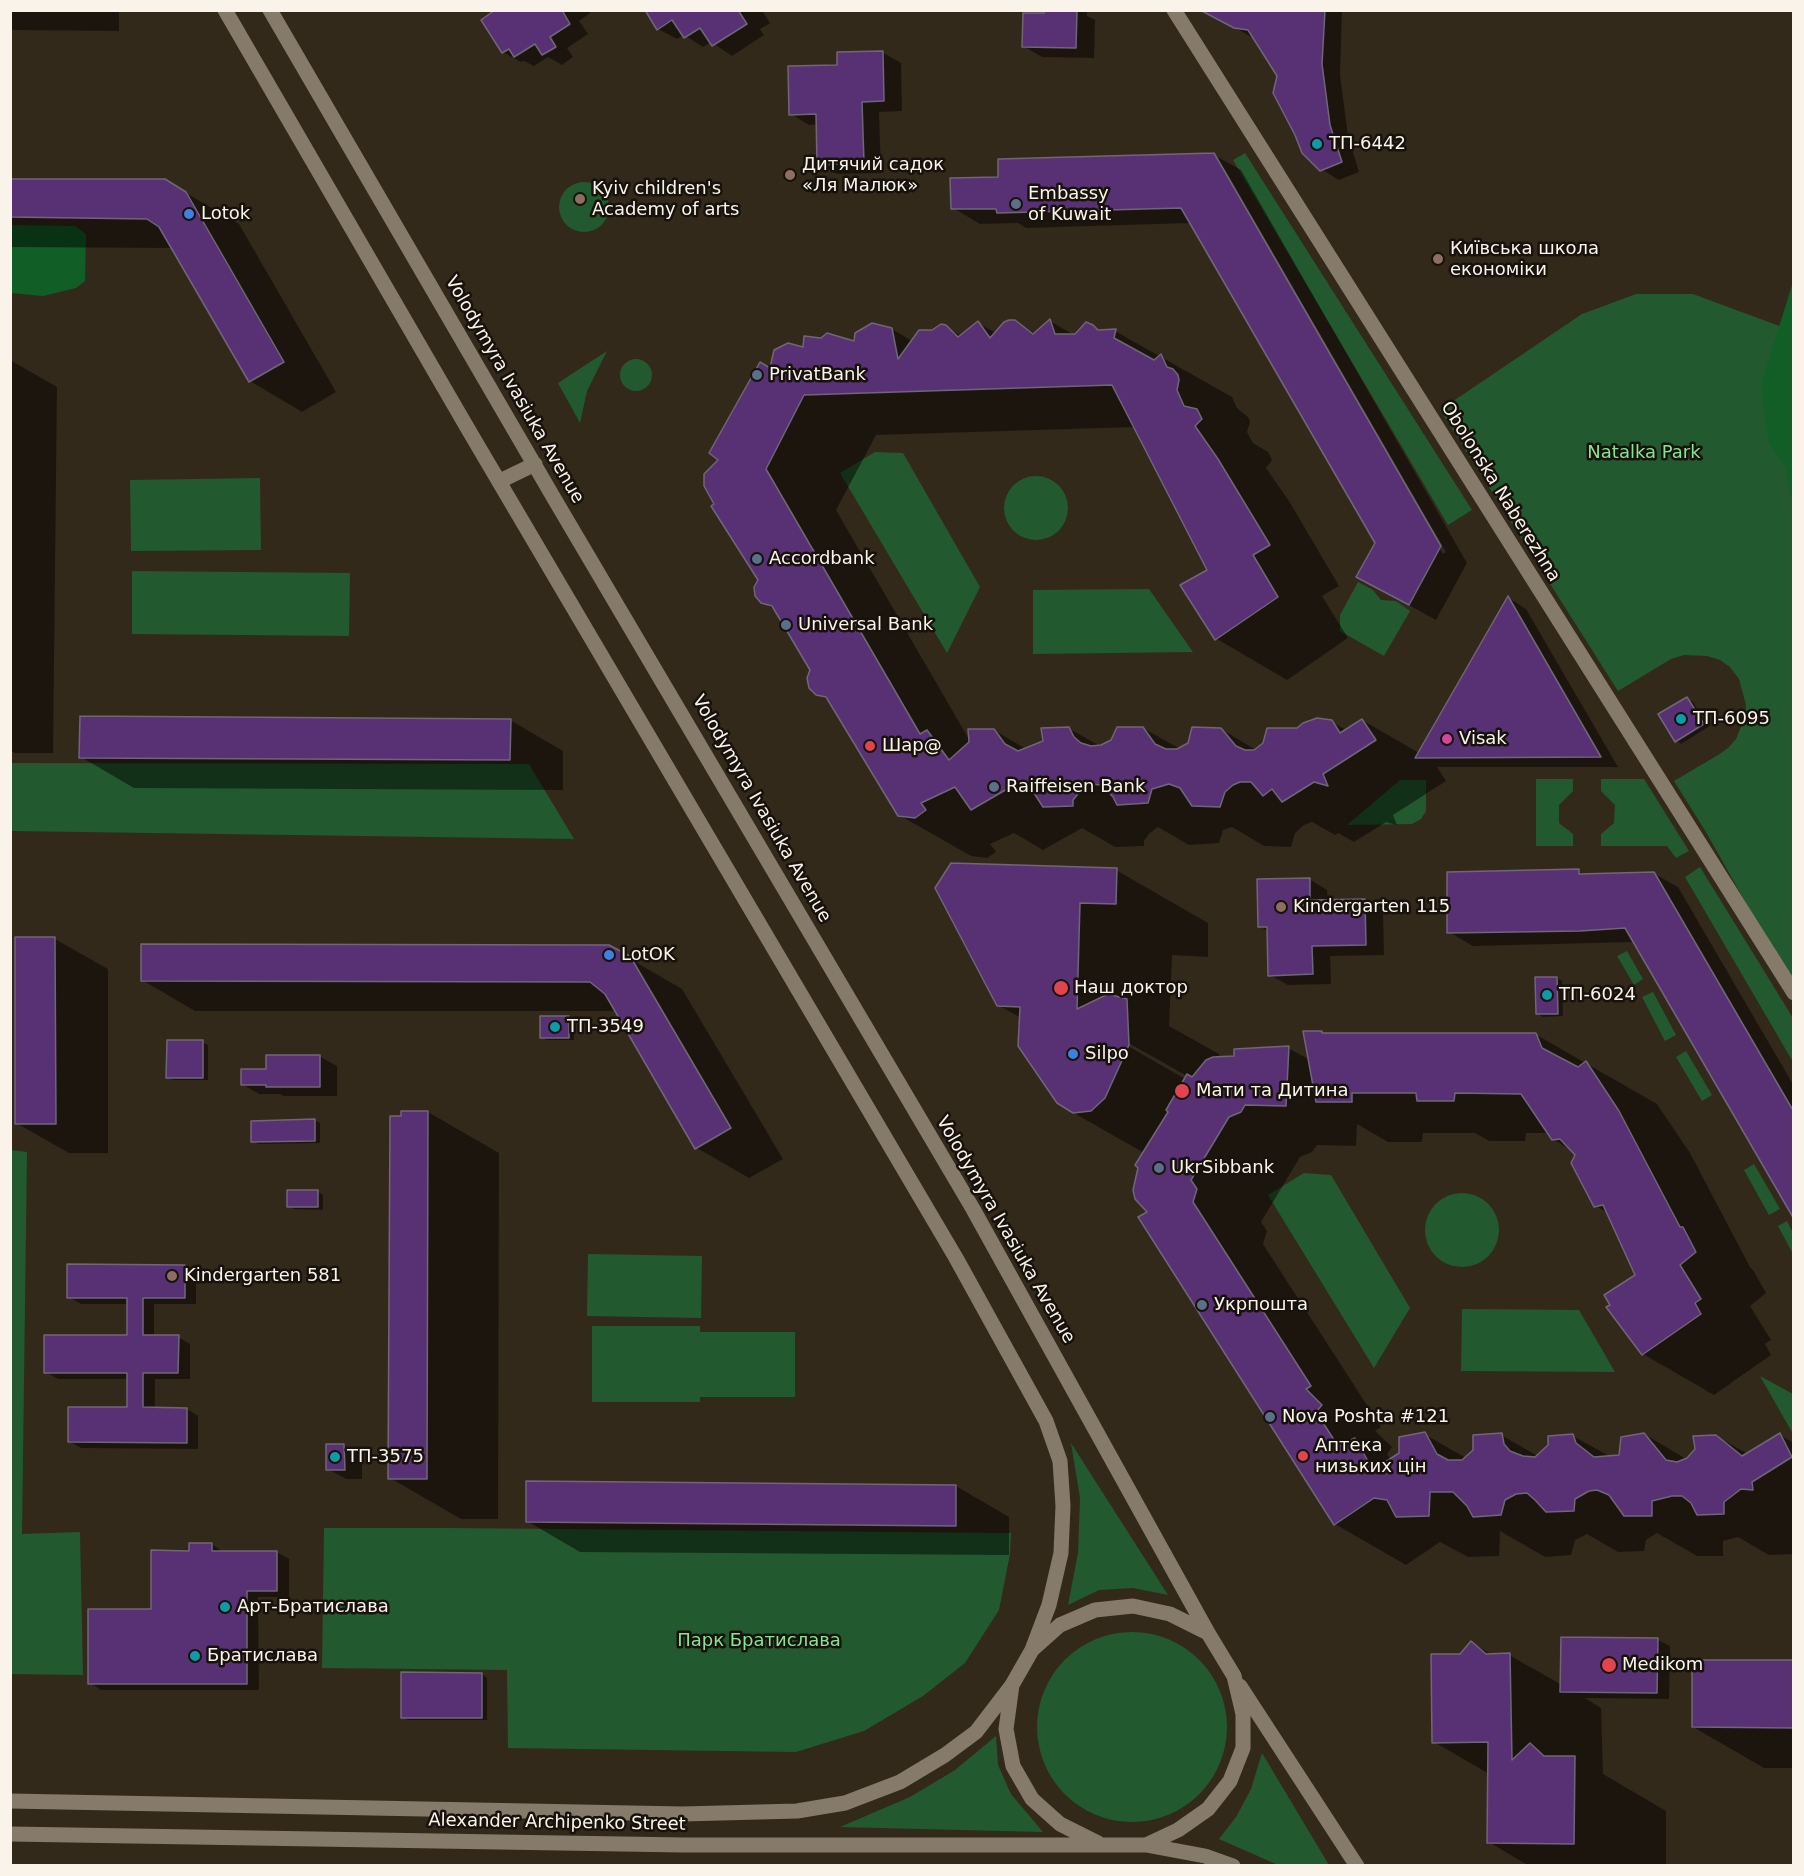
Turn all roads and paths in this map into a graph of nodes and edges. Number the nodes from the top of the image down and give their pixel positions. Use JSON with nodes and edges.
{"nodes":[{"id":1,"x":225,"y":10,"type":"edge"},
{"id":2,"x":270,"y":10,"type":"edge"},
{"id":3,"x":1174,"y":10,"type":"edge"},
{"id":4,"x":535,"y":464,"type":"junction"},
{"id":5,"x":501,"y":482,"type":"junction"},
{"id":6,"x":1794,"y":993,"type":"edge"},
{"id":7,"x":1208,"y":1634,"type":"junction"},
{"id":8,"x":1032,"y":1650,"type":"junction"},
{"id":9,"x":1234,"y":1676,"type":"junction"},
{"id":10,"x":1012,"y":1685,"type":"junction"},
{"id":11,"x":10,"y":1801,"type":"edge"},
{"id":12,"x":10,"y":1834,"type":"edge"},
{"id":13,"x":1103,"y":1845,"type":"junction"},
{"id":14,"x":1146,"y":1845,"type":"junction"},
{"id":15,"x":1233,"y":1866,"type":"edge"},
{"id":16,"x":1358,"y":1866,"type":"edge"}],
"edges":[{"from":1,"to":5,"type":"main road"},
{"from":2,"to":4,"type":"main road","name":"Volodymyra Ivasiuka Avenue"},
{"from":3,"to":6,"type":"main road","name":"Obolonska Naberezhna"},
{"from":4,"to":5,"type":"main road"},
{"from":4,"to":7,"type":"main road","name":"Volodymyra Ivasiuka Avenue"},
{"from":5,"to":8,"type":"main road"},
{"from":7,"to":8,"type":"main road"},
{"from":7,"to":9,"type":"main road","name":"Volodymyra Ivasiuka Avenue"},
{"from":8,"to":10,"type":"main road"},
{"from":9,"to":14,"type":"main road"},
{"from":9,"to":16,"type":"main road"},
{"from":10,"to":11,"type":"main road","name":"Alexander Archipenko Street"},
{"from":10,"to":13,"type":"main road"},
{"from":12,"to":13,"type":"main road","name":"Alexander Archipenko Street"},
{"from":13,"to":14,"type":"main road","name":"Alexander Archipenko Street"},
{"from":14,"to":15,"type":"main road"}]}
